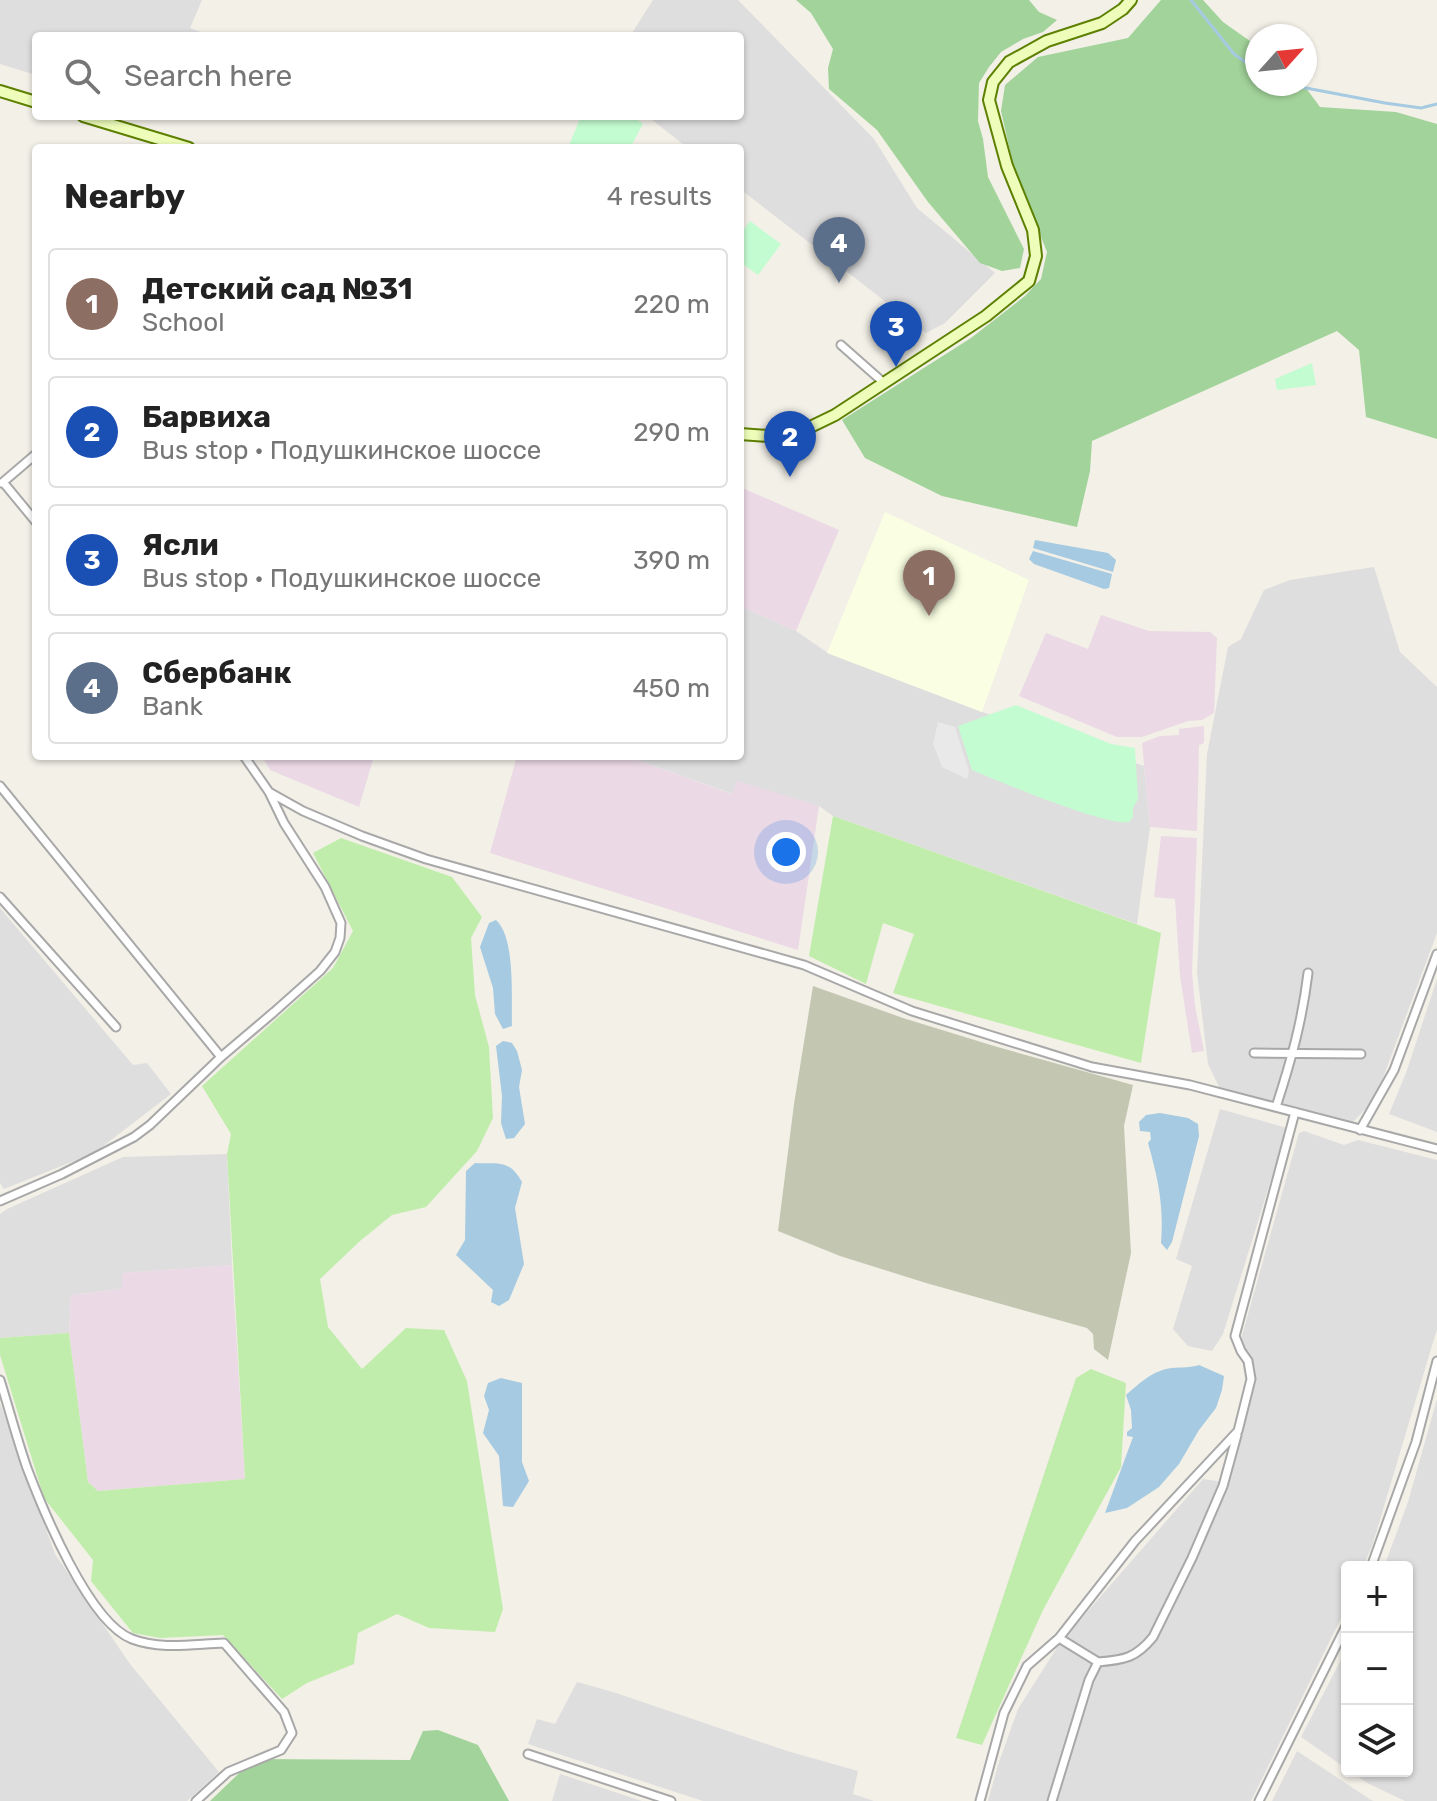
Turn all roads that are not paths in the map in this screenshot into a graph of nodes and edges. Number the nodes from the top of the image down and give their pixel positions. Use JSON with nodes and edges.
{"nodes":[{"id":1,"x":1131,"y":0,"type":"edge"},
{"id":2,"x":0,"y":91,"type":"edge"},
{"id":3,"x":32,"y":101,"type":"edge"},
{"id":4,"x":96,"y":120,"type":"edge"},
{"id":5,"x":176,"y":144,"type":"edge"},
{"id":6,"x":841,"y":345,"type":"dead end"},
{"id":7,"x":884,"y":383,"type":"junction"},
{"id":8,"x":744,"y":434,"type":"edge"},
{"id":9,"x":32,"y":457,"type":"edge"},
{"id":10,"x":2,"y":483,"type":"edge"},
{"id":11,"x":32,"y":517,"type":"edge"},
{"id":12,"x":247,"y":760,"type":"edge"},
{"id":13,"x":0,"y":786,"type":"edge"},
{"id":14,"x":269,"y":792,"type":"junction"},
{"id":15,"x":0,"y":897,"type":"edge"},
{"id":16,"x":1437,"y":954,"type":"edge"},
{"id":17,"x":1308,"y":973,"type":"dead end"},
{"id":18,"x":116,"y":1027,"type":"dead end"},
{"id":19,"x":1254,"y":1053,"type":"dead end"},
{"id":20,"x":1294,"y":1053,"type":"junction"},
{"id":21,"x":1361,"y":1054,"type":"dead end"},
{"id":22,"x":221,"y":1057,"type":"junction"},
{"id":23,"x":1276,"y":1107,"type":"junction"},
{"id":24,"x":1295,"y":1112,"type":"junction"},
{"id":25,"x":1360,"y":1130,"type":"junction"},
{"id":26,"x":1437,"y":1149,"type":"edge"},
{"id":27,"x":1,"y":1198,"type":"edge"},
{"id":28,"x":1437,"y":1361,"type":"edge"},
{"id":29,"x":0,"y":1380,"type":"edge"},
{"id":30,"x":1238,"y":1431,"type":"junction"},
{"id":31,"x":1373,"y":1561,"type":"edge"},
{"id":32,"x":1343,"y":1633,"type":"edge"},
{"id":33,"x":1059,"y":1638,"type":"junction"},
{"id":34,"x":1098,"y":1662,"type":"junction"},
{"id":35,"x":528,"y":1754,"type":"dead end"},
{"id":36,"x":196,"y":1801,"type":"edge"},
{"id":37,"x":671,"y":1801,"type":"edge"},
{"id":38,"x":980,"y":1801,"type":"edge"},
{"id":39,"x":1052,"y":1801,"type":"edge"},
{"id":40,"x":1259,"y":1801,"type":"edge"}],
"edges":[{"from":1,"to":7,"type":"main road"},
{"from":2,"to":3,"type":"main road"},
{"from":4,"to":5,"type":"main road"},
{"from":6,"to":7,"type":"street"},
{"from":7,"to":8,"type":"main road"},
{"from":9,"to":10,"type":"street"},
{"from":10,"to":11,"type":"street"},
{"from":12,"to":14,"type":"street"},
{"from":13,"to":22,"type":"street"},
{"from":14,"to":22,"type":"street"},
{"from":14,"to":23,"type":"street"},
{"from":15,"to":18,"type":"street"},
{"from":16,"to":25,"type":"street"},
{"from":17,"to":20,"type":"street"},
{"from":19,"to":20,"type":"street"},
{"from":20,"to":21,"type":"street"},
{"from":20,"to":23,"type":"street"},
{"from":22,"to":27,"type":"street"},
{"from":23,"to":24,"type":"street"},
{"from":24,"to":25,"type":"street"},
{"from":24,"to":30,"type":"street"},
{"from":25,"to":26,"type":"street"},
{"from":28,"to":31,"type":"street"},
{"from":29,"to":36,"type":"street"},
{"from":30,"to":33,"type":"street"},
{"from":30,"to":34,"type":"street"},
{"from":32,"to":40,"type":"street"},
{"from":33,"to":34,"type":"street"},
{"from":33,"to":38,"type":"street"},
{"from":34,"to":39,"type":"street"},
{"from":35,"to":37,"type":"street"}]}
